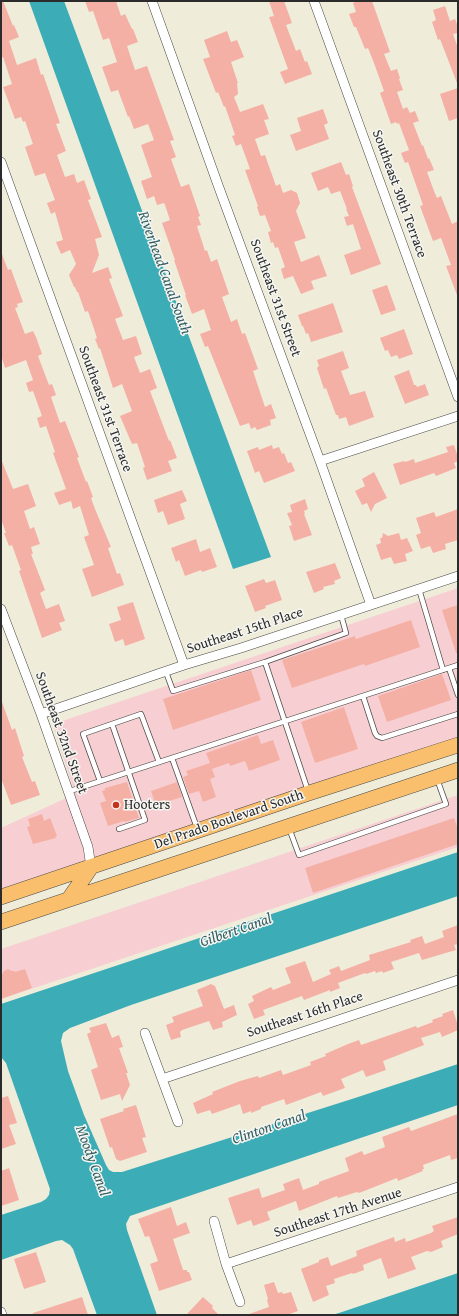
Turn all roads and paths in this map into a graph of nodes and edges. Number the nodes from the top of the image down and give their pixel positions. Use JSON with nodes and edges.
{"nodes":[{"id":1,"x":152,"y":1,"type":"edge"},
{"id":2,"x":314,"y":1,"type":"edge"},
{"id":3,"x":1,"y":162,"type":"edge"},
{"id":4,"x":458,"y":397,"type":"edge"},
{"id":5,"x":458,"y":416,"type":"edge"},
{"id":6,"x":320,"y":461,"type":"junction"},
{"id":7,"x":458,"y":576,"type":"edge"},
{"id":8,"x":419,"y":589,"type":"junction"},
{"id":9,"x":371,"y":605,"type":"junction"},
{"id":10,"x":1,"y":610,"type":"edge"},
{"id":11,"x":341,"y":615,"type":"junction"},
{"id":12,"x":265,"y":662,"type":"junction"},
{"id":13,"x":184,"y":665,"type":"junction"},
{"id":14,"x":458,"y":665,"type":"edge"},
{"id":15,"x":449,"y":668,"type":"junction"},
{"id":16,"x":443,"y":670,"type":"junction"},
{"id":17,"x":166,"y":672,"type":"junction"},
{"id":18,"x":458,"y":695,"type":"edge"},
{"id":19,"x":363,"y":696,"type":"junction"},
{"id":20,"x":41,"y":714,"type":"junction"},
{"id":21,"x":458,"y":714,"type":"edge"},
{"id":22,"x":286,"y":721,"type":"junction"},
{"id":23,"x":112,"y":724,"type":"junction"},
{"id":24,"x":458,"y":745,"type":"edge"},
{"id":25,"x":172,"y":758,"type":"junction"},
{"id":26,"x":158,"y":762,"type":"junction"},
{"id":27,"x":458,"y":770,"type":"edge"},
{"id":28,"x":128,"y":772,"type":"junction"},
{"id":29,"x":436,"y":777,"type":"junction"},
{"id":30,"x":100,"y":781,"type":"junction"},
{"id":31,"x":68,"y":792,"type":"junction"},
{"id":32,"x":309,"y":793,"type":"junction"},
{"id":33,"x":289,"y":826,"type":"junction"},
{"id":34,"x":118,"y":829,"type":"dead end"},
{"id":35,"x":198,"y":831,"type":"junction"},
{"id":36,"x":91,"y":867,"type":"junction"},
{"id":37,"x":1,"y":897,"type":"edge"},
{"id":38,"x":69,"y":899,"type":"junction"},
{"id":39,"x":1,"y":922,"type":"edge"},
{"id":40,"x":458,"y":980,"type":"edge"},
{"id":41,"x":145,"y":1033,"type":"dead end"},
{"id":42,"x":162,"y":1079,"type":"junction"},
{"id":43,"x":178,"y":1122,"type":"dead end"},
{"id":44,"x":458,"y":1187,"type":"edge"},
{"id":45,"x":214,"y":1221,"type":"dead end"},
{"id":46,"x":226,"y":1264,"type":"junction"},
{"id":47,"x":240,"y":1302,"type":"dead end"}],
"edges":[{"from":1,"to":6,"type":"street","name":"Southeast 31st Street"},
{"from":2,"to":4,"type":"street","name":"Southeast 30th Terrace"},
{"from":3,"to":13,"type":"street","name":"Southeast 31st Terrace"},
{"from":5,"to":6,"type":"street"},
{"from":6,"to":9,"type":"street","name":"Southeast 31st Street"},
{"from":7,"to":8,"type":"street","name":"Southeast 15th Place"},
{"from":8,"to":9,"type":"street","name":"Southeast 15th Place"},
{"from":8,"to":16,"type":"lane"},
{"from":9,"to":11,"type":"street","name":"Southeast 15th Place"},
{"from":10,"to":20,"type":"street","name":"Southeast 32nd Street"},
{"from":11,"to":12,"type":"lane"},
{"from":11,"to":13,"type":"street","name":"Southeast 15th Place"},
{"from":12,"to":17,"type":"lane"},
{"from":12,"to":22,"type":"lane"},
{"from":13,"to":17,"type":"street","name":"Southeast 15th Place"},
{"from":14,"to":15,"type":"lane"},
{"from":15,"to":16,"type":"lane"},
{"from":15,"to":18,"type":"lane"},
{"from":16,"to":19,"type":"lane"},
{"from":17,"to":20,"type":"street","name":"Southeast 15th Place"},
{"from":19,"to":21,"type":"lane"},
{"from":19,"to":22,"type":"lane"},
{"from":20,"to":31,"type":"street","name":"Southeast 32nd Street"},
{"from":22,"to":25,"type":"lane"},
{"from":22,"to":32,"type":"lane"},
{"from":23,"to":26,"type":"lane"},
{"from":23,"to":28,"type":"lane"},
{"from":23,"to":30,"type":"lane"},
{"from":24,"to":32,"type":"main road","name":"Del Prado Boulevard South"},
{"from":25,"to":26,"type":"lane"},
{"from":25,"to":35,"type":"lane"},
{"from":26,"to":28,"type":"lane"},
{"from":27,"to":29,"type":"main road","name":"Del Prado Boulevard South"},
{"from":28,"to":30,"type":"lane"},
{"from":28,"to":34,"type":"lane"},
{"from":29,"to":33,"type":"main road","name":"Del Prado Boulevard South"},
{"from":29,"to":33,"type":"lane"},
{"from":30,"to":31,"type":"lane"},
{"from":31,"to":36,"type":"street","name":"Southeast 32nd Street"},
{"from":32,"to":35,"type":"main road","name":"Del Prado Boulevard South"},
{"from":33,"to":38,"type":"main road","name":"Del Prado Boulevard South"},
{"from":35,"to":36,"type":"main road","name":"Del Prado Boulevard South"},
{"from":36,"to":37,"type":"main road","name":"Del Prado Boulevard South"},
{"from":36,"to":38,"type":"main road"},
{"from":38,"to":39,"type":"main road","name":"Del Prado Boulevard South"},
{"from":40,"to":42,"type":"street","name":"Southeast 16th Place"},
{"from":41,"to":42,"type":"street"},
{"from":42,"to":43,"type":"street"},
{"from":44,"to":46,"type":"street","name":"Southeast 17th Avenue"},
{"from":45,"to":46,"type":"street"},
{"from":46,"to":47,"type":"street"}]}
